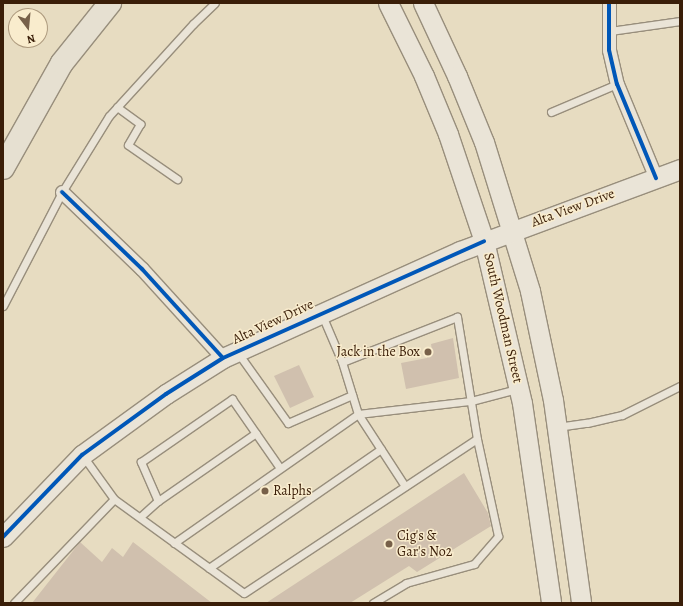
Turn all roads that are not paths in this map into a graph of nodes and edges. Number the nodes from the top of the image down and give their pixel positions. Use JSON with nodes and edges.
{"nodes":[{"id":1,"x":110,"y":3,"type":"edge"},
{"id":2,"x":215,"y":3,"type":"edge"},
{"id":3,"x":388,"y":3,"type":"edge"},
{"id":4,"x":423,"y":3,"type":"edge"},
{"id":5,"x":609,"y":3,"type":"edge"},
{"id":6,"x":680,"y":21,"type":"edge"},
{"id":7,"x":610,"y":31,"type":"junction"},
{"id":8,"x":618,"y":84,"type":"junction"},
{"id":9,"x":117,"y":107,"type":"junction"},
{"id":10,"x":551,"y":112,"type":"dead end"},
{"id":11,"x":3,"y":168,"type":"edge"},
{"id":12,"x":680,"y":169,"type":"edge"},
{"id":13,"x":656,"y":178,"type":"junction"},
{"id":14,"x":176,"y":179,"type":"dead end"},
{"id":15,"x":62,"y":192,"type":"junction"},
{"id":16,"x":513,"y":230,"type":"junction"},
{"id":17,"x":484,"y":241,"type":"junction"},
{"id":18,"x":3,"y":306,"type":"edge"},
{"id":19,"x":321,"y":312,"type":"junction"},
{"id":20,"x":230,"y":354,"type":"junction"},
{"id":21,"x":342,"y":362,"type":"junction"},
{"id":22,"x":680,"y":386,"type":"edge"},
{"id":23,"x":519,"y":389,"type":"junction"},
{"id":24,"x":352,"y":394,"type":"junction"},
{"id":25,"x":471,"y":401,"type":"junction"},
{"id":26,"x":358,"y":414,"type":"junction"},
{"id":27,"x":557,"y":427,"type":"junction"},
{"id":28,"x":256,"y":433,"type":"junction"},
{"id":29,"x":478,"y":439,"type":"junction"},
{"id":30,"x":381,"y":449,"type":"junction"},
{"id":31,"x":82,"y":455,"type":"junction"},
{"id":32,"x":280,"y":468,"type":"junction"},
{"id":33,"x":405,"y":486,"type":"junction"},
{"id":34,"x":114,"y":499,"type":"junction"},
{"id":35,"x":158,"y":501,"type":"junction"},
{"id":36,"x":140,"y":517,"type":"junction"},
{"id":37,"x":3,"y":536,"type":"edge"},
{"id":38,"x":174,"y":543,"type":"junction"},
{"id":39,"x":209,"y":568,"type":"junction"},
{"id":40,"x":14,"y":603,"type":"edge"},
{"id":41,"x":373,"y":603,"type":"edge"},
{"id":42,"x":551,"y":603,"type":"edge"},
{"id":43,"x":581,"y":603,"type":"edge"}],
"edges":[{"from":1,"to":11,"type":"highway"},
{"from":2,"to":9,"type":"lane"},
{"from":3,"to":17,"type":"main road","name":"South Woodman Street"},
{"from":4,"to":16,"type":"main road"},
{"from":5,"to":7,"type":"street"},
{"from":6,"to":7,"type":"lane"},
{"from":7,"to":8,"type":"street"},
{"from":8,"to":10,"type":"lane"},
{"from":8,"to":13,"type":"street"},
{"from":9,"to":14,"type":"lane"},
{"from":9,"to":15,"type":"lane"},
{"from":12,"to":13,"type":"main road","name":"Alta View Drive"},
{"from":13,"to":16,"type":"main road","name":"Alta View Drive"},
{"from":15,"to":18,"type":"lane"},
{"from":15,"to":20,"type":"street"},
{"from":16,"to":17,"type":"main road","name":"Alta View Drive"},
{"from":16,"to":27,"type":"main road"},
{"from":17,"to":19,"type":"main road","name":"Alta View Drive"},
{"from":17,"to":23,"type":"main road","name":"South Woodman Street"},
{"from":19,"to":20,"type":"main road","name":"Alta View Drive"},
{"from":19,"to":21,"type":"lane"},
{"from":20,"to":24,"type":"lane"},
{"from":20,"to":31,"type":"main road","name":"Alta View Drive"},
{"from":21,"to":24,"type":"lane"},
{"from":21,"to":25,"type":"lane"},
{"from":22,"to":27,"type":"lane"},
{"from":23,"to":25,"type":"lane"},
{"from":23,"to":42,"type":"main road","name":"South Woodman Street"},
{"from":24,"to":26,"type":"lane"},
{"from":25,"to":26,"type":"lane"},
{"from":25,"to":29,"type":"lane"},
{"from":26,"to":30,"type":"lane"},
{"from":26,"to":32,"type":"lane"},
{"from":27,"to":43,"type":"main road"},
{"from":28,"to":32,"type":"lane"},
{"from":28,"to":35,"type":"lane"},
{"from":28,"to":35,"type":"lane"},
{"from":29,"to":33,"type":"lane"},
{"from":29,"to":41,"type":"lane"},
{"from":30,"to":33,"type":"lane"},
{"from":30,"to":39,"type":"lane"},
{"from":31,"to":34,"type":"lane"},
{"from":31,"to":37,"type":"main road","name":"Alta View Drive"},
{"from":32,"to":38,"type":"lane"},
{"from":33,"to":39,"type":"lane"},
{"from":34,"to":36,"type":"lane"},
{"from":34,"to":40,"type":"lane"},
{"from":35,"to":36,"type":"lane"},
{"from":36,"to":38,"type":"lane"},
{"from":38,"to":39,"type":"lane"}]}
